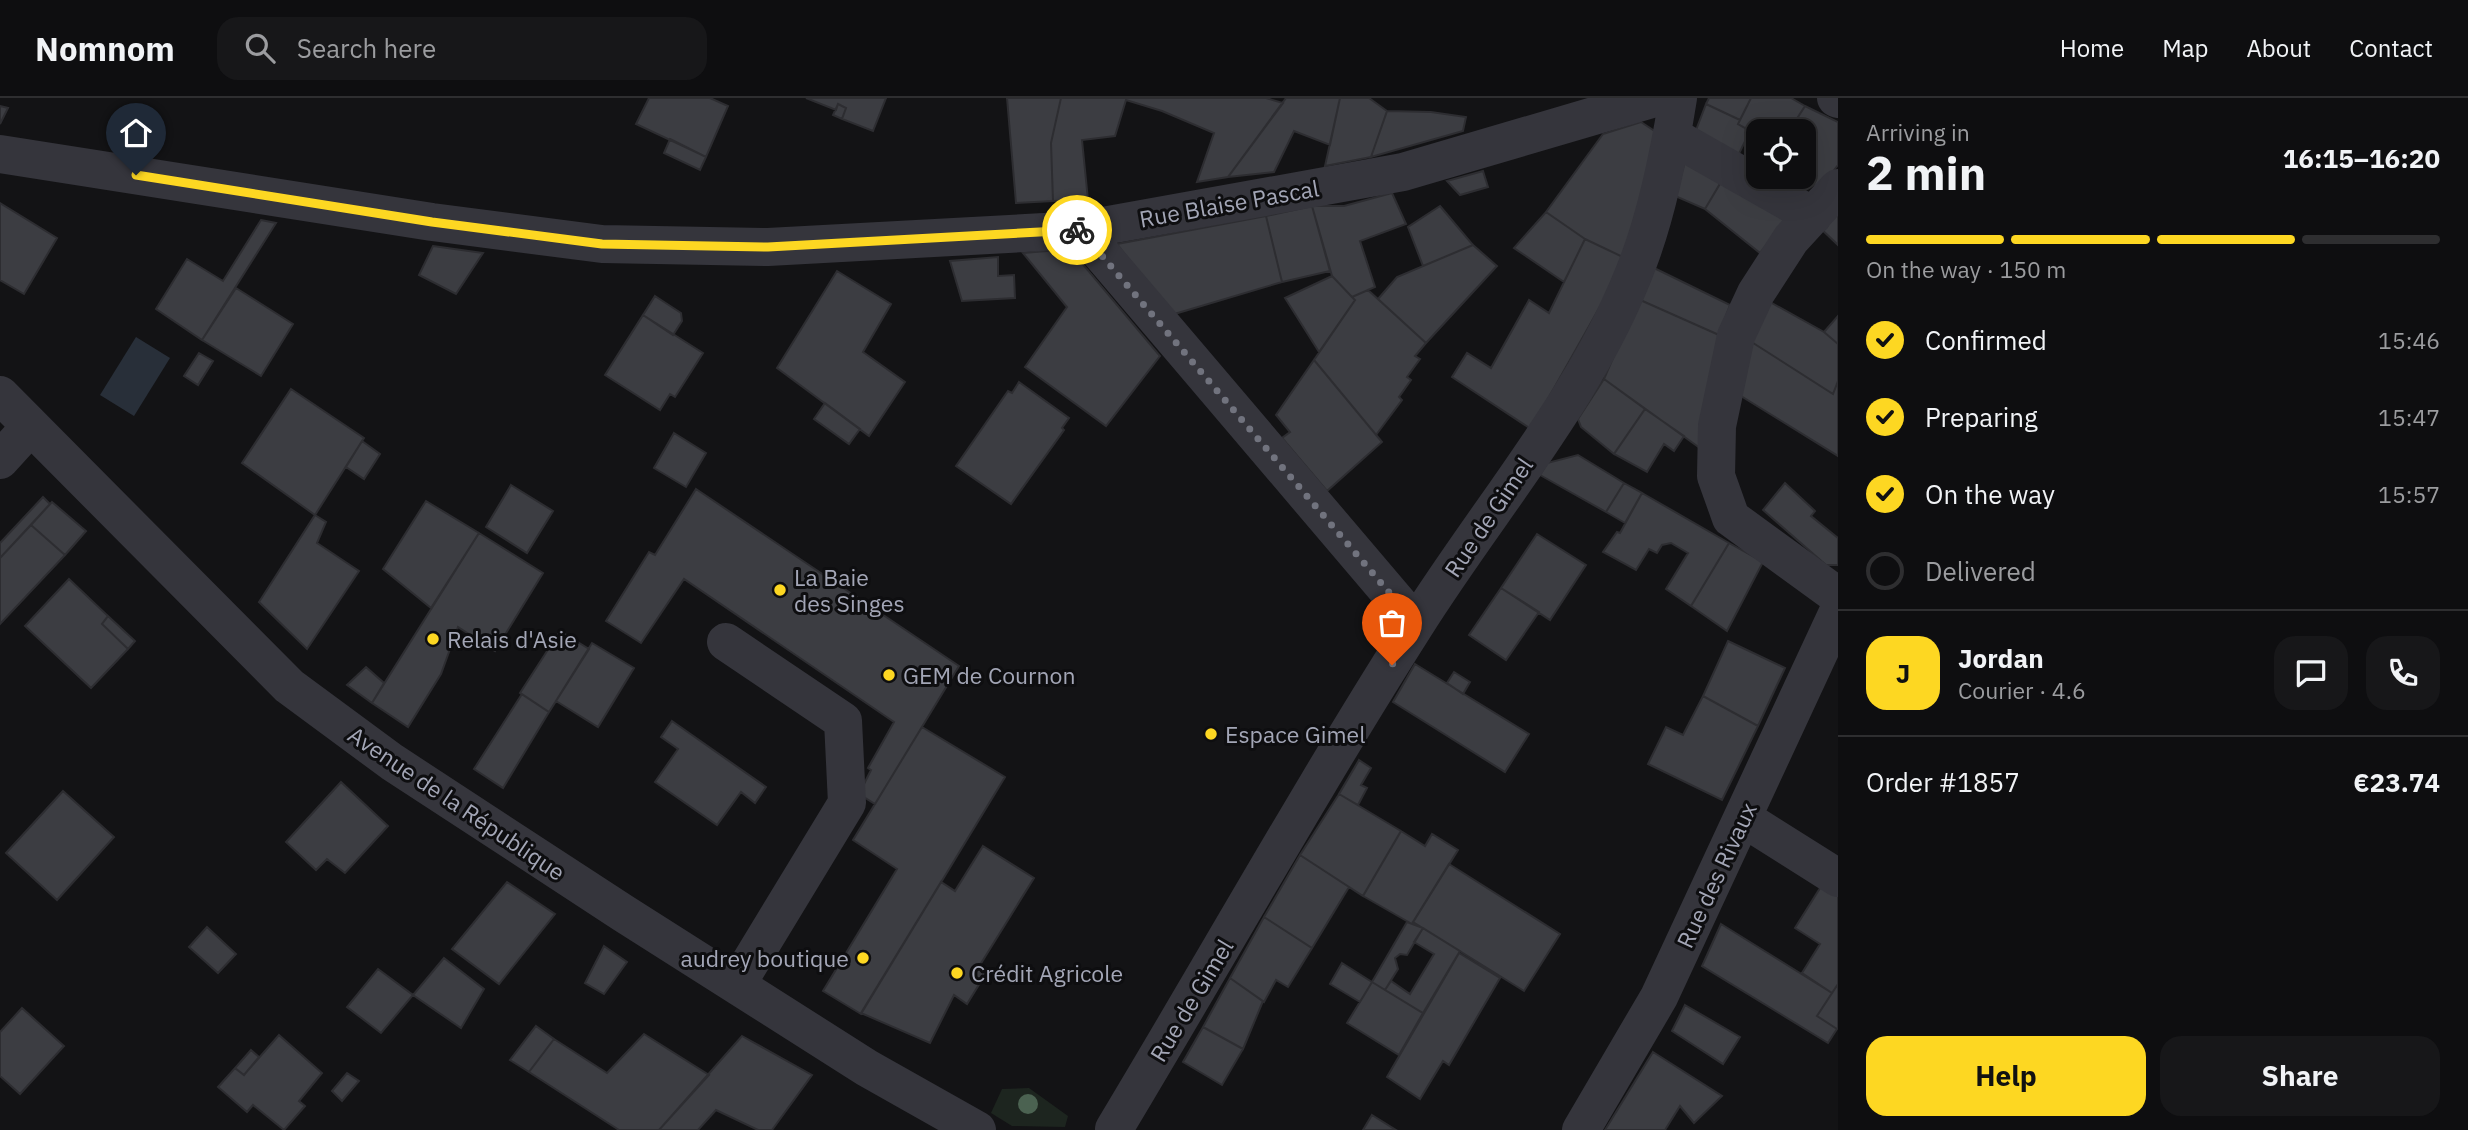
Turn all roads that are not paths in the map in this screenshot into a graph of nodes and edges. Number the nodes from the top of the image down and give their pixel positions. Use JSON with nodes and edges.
{"nodes":[{"id":1,"x":1655,"y":98,"type":"edge"},
{"id":2,"x":1678,"y":98,"type":"edge"},
{"id":3,"x":1672,"y":136,"type":"junction"},
{"id":4,"x":0,"y":154,"type":"edge"},
{"id":5,"x":1838,"y":188,"type":"edge"},
{"id":6,"x":1813,"y":216,"type":"junction"},
{"id":7,"x":1080,"y":230,"type":"junction"},
{"id":8,"x":0,"y":395,"type":"edge"},
{"id":9,"x":30,"y":428,"type":"junction"},
{"id":10,"x":0,"y":460,"type":"edge"},
{"id":11,"x":1838,"y":596,"type":"edge"},
{"id":12,"x":1838,"y":612,"type":"edge"},
{"id":13,"x":1416,"y":624,"type":"junction"},
{"id":14,"x":726,"y":642,"type":"dead end"},
{"id":15,"x":1743,"y":818,"type":"junction"},
{"id":16,"x":1838,"y":878,"type":"edge"},
{"id":17,"x":737,"y":984,"type":"junction"},
{"id":18,"x":977,"y":1130,"type":"edge"},
{"id":19,"x":1114,"y":1130,"type":"edge"},
{"id":20,"x":1581,"y":1130,"type":"edge"}],
"edges":[{"from":1,"to":7,"type":"street","name":"Rue Blaise Pascal"},
{"from":2,"to":3,"type":"street","name":"Rue de Gimel"},
{"from":3,"to":6,"type":"street"},
{"from":3,"to":13,"type":"street","name":"Rue de Gimel"},
{"from":4,"to":7,"type":"street","name":"Rue Blaise Pascal"},
{"from":5,"to":6,"type":"street"},
{"from":6,"to":11,"type":"street"},
{"from":7,"to":13,"type":"street"},
{"from":8,"to":9,"type":"street","name":"Avenue de la République"},
{"from":9,"to":10,"type":"street"},
{"from":9,"to":17,"type":"street","name":"Avenue de la République"},
{"from":12,"to":15,"type":"street","name":"Rue des Rivaux"},
{"from":13,"to":19,"type":"street","name":"Rue de Gimel"},
{"from":14,"to":17,"type":"street"},
{"from":15,"to":16,"type":"street"},
{"from":15,"to":20,"type":"street","name":"Rue des Rivaux"},
{"from":17,"to":18,"type":"street","name":"Avenue de la République"}]}
